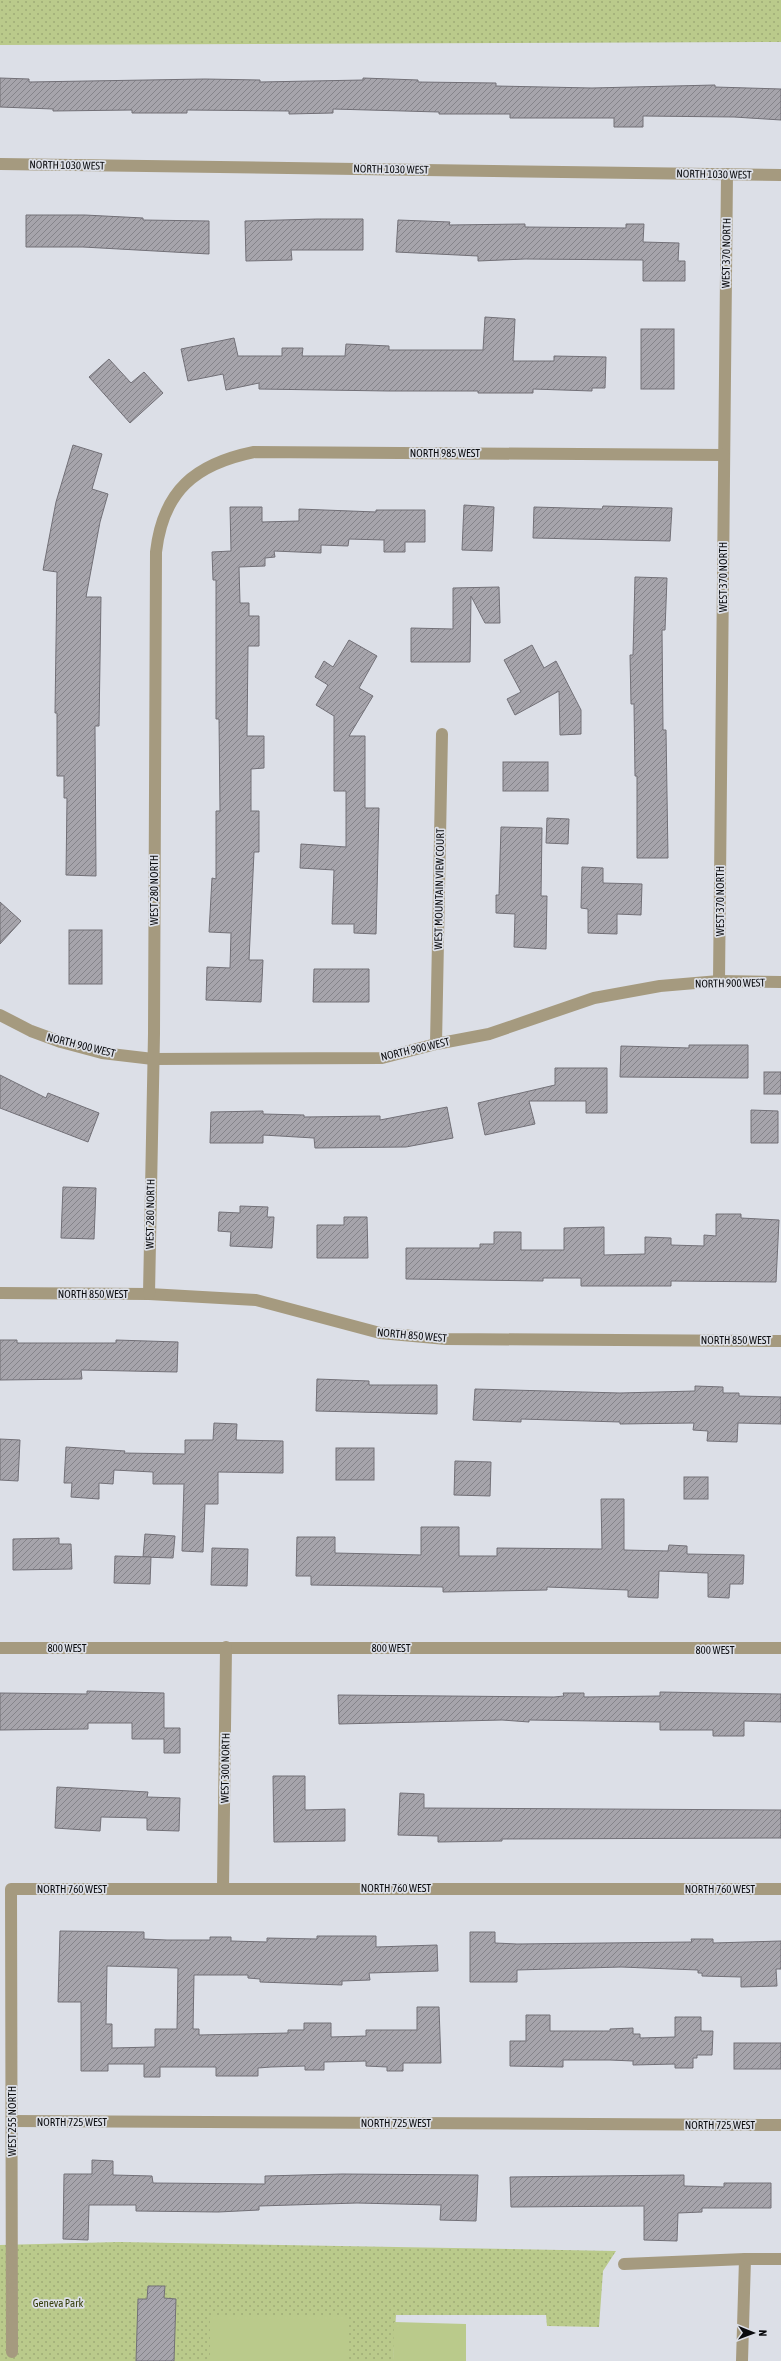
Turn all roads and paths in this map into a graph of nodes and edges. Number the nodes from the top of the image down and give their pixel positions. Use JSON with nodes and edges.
{"nodes":[{"id":1,"x":0,"y":164,"type":"edge"},
{"id":2,"x":727,"y":174,"type":"junction"},
{"id":3,"x":781,"y":175,"type":"edge"},
{"id":4,"x":724,"y":455,"type":"junction"},
{"id":5,"x":178,"y":492,"type":"joint"},
{"id":6,"x":442,"y":734,"type":"dead end"},
{"id":7,"x":719,"y":981,"type":"junction"},
{"id":8,"x":781,"y":982,"type":"edge"},
{"id":9,"x":0,"y":1015,"type":"edge"},
{"id":10,"x":436,"y":1044,"type":"junction"},
{"id":11,"x":152,"y":1059,"type":"junction"},
{"id":12,"x":0,"y":1293,"type":"edge"},
{"id":13,"x":149,"y":1294,"type":"junction"},
{"id":14,"x":781,"y":1341,"type":"edge"},
{"id":15,"x":226,"y":1647,"type":"junction"},
{"id":16,"x":0,"y":1648,"type":"edge"},
{"id":17,"x":781,"y":1648,"type":"edge"},
{"id":18,"x":223,"y":1888,"type":"junction"},
{"id":19,"x":12,"y":1889,"type":"joint"},
{"id":20,"x":781,"y":1889,"type":"edge"},
{"id":21,"x":12,"y":2121,"type":"junction"},
{"id":22,"x":781,"y":2125,"type":"edge"},
{"id":23,"x":745,"y":2259,"type":"junction"},
{"id":24,"x":781,"y":2259,"type":"edge"},
{"id":25,"x":624,"y":2264,"type":"dead end"},
{"id":26,"x":12,"y":2352,"type":"dead end"},
{"id":27,"x":742,"y":2361,"type":"edge"}],
"edges":[{"from":1,"to":2,"type":"street","name":"NORTH 1030 WEST"},
{"from":2,"to":3,"type":"street","name":"NORTH 1030 WEST"},
{"from":2,"to":4,"type":"street","name":"WEST 370 NORTH"},
{"from":4,"to":5,"type":"street","name":"NORTH 985 WEST"},
{"from":4,"to":7,"type":"street","name":"WEST 370 NORTH"},
{"from":5,"to":11,"type":"street","name":"WEST 280 NORTH"},
{"from":6,"to":10,"type":"street","name":"WEST MOUNTAIN VIEW COURT"},
{"from":7,"to":8,"type":"street","name":"NORTH 900 WEST"},
{"from":7,"to":10,"type":"street","name":"NORTH 900 WEST"},
{"from":9,"to":11,"type":"street","name":"NORTH 900 WEST"},
{"from":10,"to":11,"type":"street","name":"NORTH 900 WEST"},
{"from":11,"to":13,"type":"street","name":"WEST 280 NORTH"},
{"from":12,"to":13,"type":"street","name":"NORTH 850 WEST"},
{"from":13,"to":14,"type":"street","name":"NORTH 850 WEST"},
{"from":15,"to":16,"type":"street","name":"800 WEST"},
{"from":15,"to":17,"type":"street","name":"800 WEST"},
{"from":15,"to":18,"type":"street","name":"WEST 300 NORTH"},
{"from":18,"to":19,"type":"street","name":"NORTH 760 WEST"},
{"from":18,"to":20,"type":"street","name":"NORTH 760 WEST"},
{"from":19,"to":21,"type":"street","name":"WEST 255 NORTH"},
{"from":21,"to":22,"type":"street","name":"NORTH 725 WEST"},
{"from":21,"to":26,"type":"street","name":"WEST 255 NORTH"},
{"from":23,"to":24,"type":"street"},
{"from":23,"to":25,"type":"street"},
{"from":23,"to":27,"type":"street"}]}
